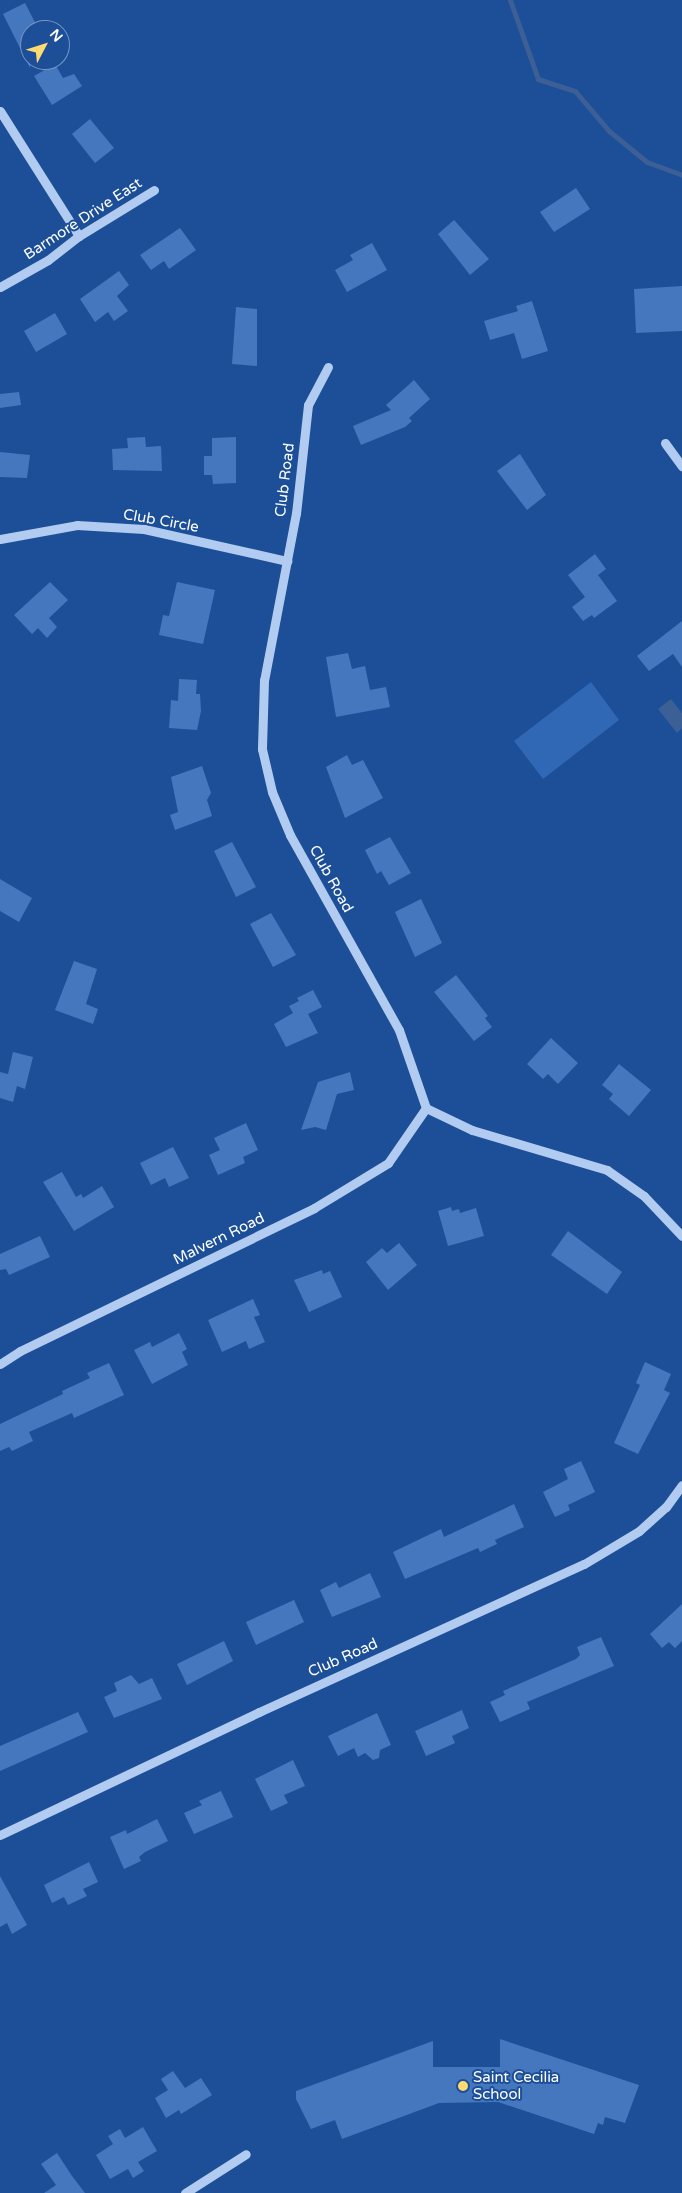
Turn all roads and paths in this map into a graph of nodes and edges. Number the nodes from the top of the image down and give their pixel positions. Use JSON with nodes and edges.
{"nodes":[{"id":1,"x":0,"y":111,"type":"edge"},
{"id":2,"x":154,"y":190,"type":"dead end"},
{"id":3,"x":79,"y":236,"type":"junction"},
{"id":4,"x":0,"y":287,"type":"edge"},
{"id":5,"x":328,"y":367,"type":"dead end"},
{"id":6,"x":665,"y":442,"type":"dead end"},
{"id":7,"x":682,"y":466,"type":"edge"},
{"id":8,"x":0,"y":539,"type":"edge"},
{"id":9,"x":287,"y":561,"type":"junction"},
{"id":10,"x":426,"y":1108,"type":"junction"},
{"id":11,"x":682,"y":1236,"type":"edge"},
{"id":12,"x":0,"y":1364,"type":"edge"},
{"id":13,"x":682,"y":1485,"type":"edge"},
{"id":14,"x":0,"y":1835,"type":"edge"},
{"id":15,"x":246,"y":2154,"type":"dead end"},
{"id":16,"x":185,"y":2193,"type":"edge"}],
"edges":[{"from":1,"to":3,"type":"street"},
{"from":2,"to":3,"type":"street","name":"Barmore Drive East"},
{"from":3,"to":4,"type":"street","name":"Barmore Drive East"},
{"from":5,"to":9,"type":"street","name":"Club Road"},
{"from":6,"to":7,"type":"street"},
{"from":8,"to":9,"type":"street","name":"Club Circle"},
{"from":9,"to":10,"type":"street","name":"Club Road"},
{"from":10,"to":11,"type":"street"},
{"from":10,"to":12,"type":"street","name":"Malvern Road"},
{"from":13,"to":14,"type":"street","name":"Club Road"},
{"from":15,"to":16,"type":"street"}]}
